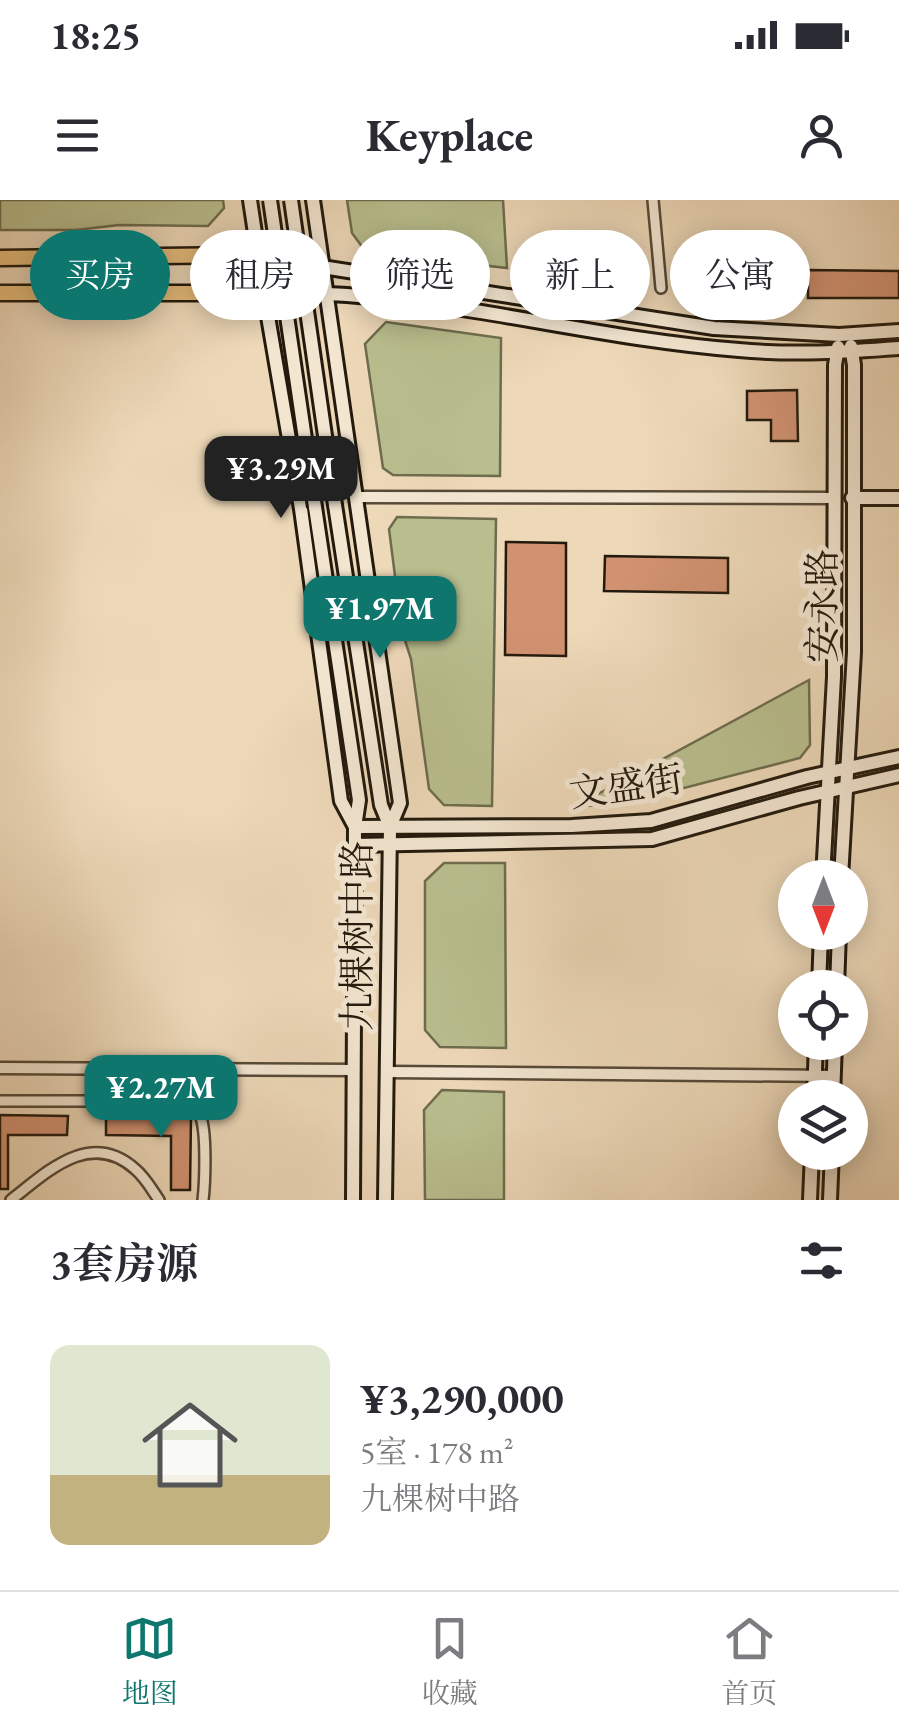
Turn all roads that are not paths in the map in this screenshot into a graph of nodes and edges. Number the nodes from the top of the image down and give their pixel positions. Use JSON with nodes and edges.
{"nodes":[{"id":1,"x":250,"y":200,"type":"edge"},
{"id":2,"x":270,"y":200,"type":"edge"},
{"id":3,"x":291,"y":200,"type":"edge"},
{"id":4,"x":313,"y":200,"type":"edge"},
{"id":5,"x":653,"y":200,"type":"edge"},
{"id":6,"x":254,"y":230,"type":"edge"},
{"id":7,"x":318,"y":230,"type":"edge"},
{"id":8,"x":190,"y":256,"type":"edge"},
{"id":9,"x":0,"y":258,"type":"edge"},
{"id":10,"x":330,"y":269,"type":"edge"},
{"id":11,"x":661,"y":288,"type":"dead end"},
{"id":12,"x":0,"y":293,"type":"edge"},
{"id":13,"x":190,"y":294,"type":"edge"},
{"id":14,"x":330,"y":294,"type":"edge"},
{"id":15,"x":330,"y":309,"type":"edge"},
{"id":16,"x":268,"y":320,"type":"edge"},
{"id":17,"x":899,"y":331,"type":"edge"},
{"id":18,"x":844,"y":335,"type":"junction"},
{"id":19,"x":899,"y":348,"type":"edge"},
{"id":20,"x":837,"y":352,"type":"junction"},
{"id":21,"x":853,"y":352,"type":"junction"},
{"id":22,"x":355,"y":496,"type":"junction"},
{"id":23,"x":833,"y":498,"type":"junction"},
{"id":24,"x":852,"y":498,"type":"junction"},
{"id":25,"x":899,"y":498,"type":"edge"},
{"id":26,"x":899,"y":757,"type":"edge"},
{"id":27,"x":846,"y":767,"type":"junction"},
{"id":28,"x":828,"y":773,"type":"junction"},
{"id":29,"x":899,"y":775,"type":"edge"},
{"id":30,"x":846,"y":786,"type":"junction"},
{"id":31,"x":827,"y":792,"type":"junction"},
{"id":32,"x":390,"y":826,"type":"junction"},
{"id":33,"x":355,"y":827,"type":"junction"},
{"id":34,"x":390,"y":844,"type":"junction"},
{"id":35,"x":356,"y":845,"type":"junction"},
{"id":36,"x":825,"y":860,"type":"edge"},
{"id":37,"x":842,"y":860,"type":"edge"},
{"id":38,"x":815,"y":1060,"type":"edge"},
{"id":39,"x":834,"y":1060,"type":"edge"},
{"id":40,"x":0,"y":1068,"type":"edge"},
{"id":41,"x":354,"y":1070,"type":"junction"},
{"id":42,"x":386,"y":1072,"type":"junction"},
{"id":43,"x":814,"y":1076,"type":"junction"},
{"id":44,"x":834,"y":1076,"type":"junction"},
{"id":45,"x":814,"y":1080,"type":"edge"},
{"id":46,"x":834,"y":1080,"type":"edge"},
{"id":47,"x":0,"y":1101,"type":"edge"},
{"id":48,"x":811,"y":1170,"type":"edge"},
{"id":49,"x":831,"y":1170,"type":"edge"},
{"id":50,"x":12,"y":1200,"type":"edge"},
{"id":51,"x":160,"y":1200,"type":"edge"},
{"id":52,"x":203,"y":1200,"type":"edge"},
{"id":53,"x":354,"y":1200,"type":"edge"},
{"id":54,"x":384,"y":1200,"type":"edge"},
{"id":55,"x":810,"y":1200,"type":"edge"},
{"id":56,"x":830,"y":1200,"type":"edge"}],
"edges":[{"from":1,"to":6,"type":"main road"},
{"from":2,"to":33,"type":"main road","name":"九棵树中路","bridge":true},
{"from":3,"to":32,"type":"main road","name":"九棵树中路","bridge":true},
{"from":4,"to":7,"type":"main road"},
{"from":5,"to":11,"type":"street"},
{"from":8,"to":9,"type":"main road"},
{"from":10,"to":18,"type":"main road"},
{"from":12,"to":13,"type":"main road"},
{"from":14,"to":20,"type":"main road"},
{"from":15,"to":22,"type":"main road"},
{"from":16,"to":33,"type":"main road"},
{"from":17,"to":18,"type":"main road"},
{"from":18,"to":20,"type":"main road","name":"安永路"},
{"from":18,"to":21,"type":"main road","name":"安永路"},
{"from":19,"to":21,"type":"main road"},
{"from":20,"to":21,"type":"main road"},
{"from":20,"to":23,"type":"main road","name":"安永路"},
{"from":21,"to":24,"type":"main road","name":"安永路"},
{"from":22,"to":23,"type":"street"},
{"from":22,"to":32,"type":"main road"},
{"from":23,"to":28,"type":"main road","name":"安永路"},
{"from":24,"to":25,"type":"main road"},
{"from":24,"to":27,"type":"main road","name":"安永路"},
{"from":26,"to":27,"type":"main road","name":"文盛街"},
{"from":27,"to":28,"type":"main road","name":"文盛街"},
{"from":27,"to":30,"type":"main road","name":"安永路"},
{"from":28,"to":31,"type":"main road","name":"安永路"},
{"from":28,"to":32,"type":"main road","name":"文盛街"},
{"from":29,"to":30,"type":"main road","name":"文盛街"},
{"from":30,"to":31,"type":"main road","name":"文盛街"},
{"from":30,"to":37,"type":"main road","name":"安永路"},
{"from":31,"to":34,"type":"main road","name":"文盛街"},
{"from":31,"to":36,"type":"main road","name":"安永路"},
{"from":32,"to":33,"type":"main road","name":"文盛街"},
{"from":32,"to":34,"type":"main road","name":"九棵树中路"},
{"from":33,"to":35,"type":"main road","name":"九棵树中路"},
{"from":34,"to":35,"type":"main road","name":"文盛街"},
{"from":34,"to":42,"type":"main road","name":"九棵树中路"},
{"from":35,"to":41,"type":"main road","name":"九棵树中路"},
{"from":38,"to":43,"type":"main road"},
{"from":39,"to":44,"type":"main road"},
{"from":40,"to":41,"type":"street"},
{"from":41,"to":53,"type":"main road","name":"九棵树中路"},
{"from":42,"to":43,"type":"street"},
{"from":42,"to":54,"type":"main road","name":"九棵树中路"},
{"from":43,"to":44,"type":"street"},
{"from":43,"to":45,"type":"main road"},
{"from":44,"to":46,"type":"main road"},
{"from":47,"to":52,"type":"street"},
{"from":48,"to":55,"type":"main road"},
{"from":49,"to":56,"type":"main road"},
{"from":50,"to":51,"type":"street"}]}
